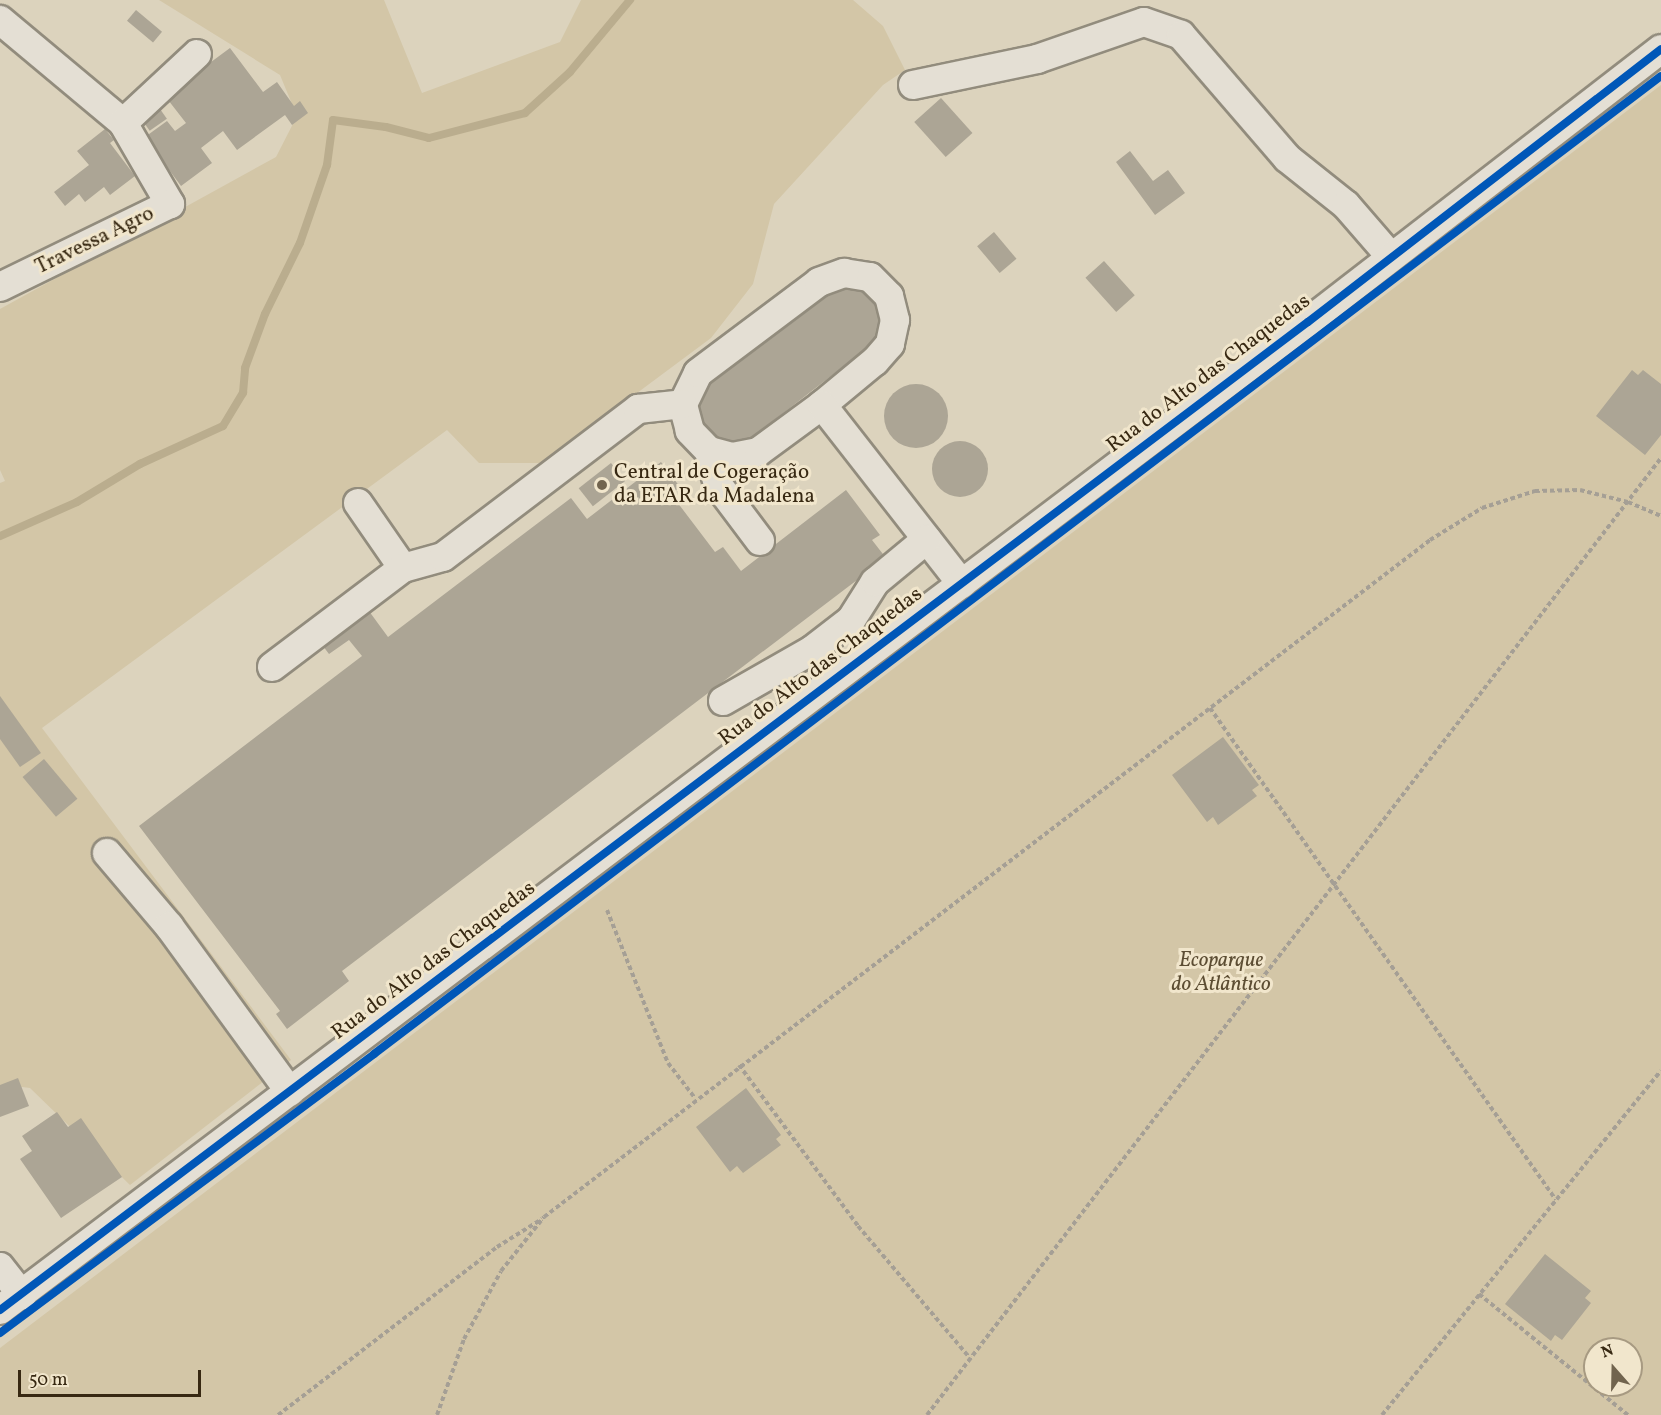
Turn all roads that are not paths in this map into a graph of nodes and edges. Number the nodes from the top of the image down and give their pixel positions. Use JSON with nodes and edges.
{"nodes":[{"id":1,"x":0,"y":20,"type":"edge"},
{"id":2,"x":1661,"y":49,"type":"edge"},
{"id":3,"x":197,"y":54,"type":"dead end"},
{"id":4,"x":913,"y":85,"type":"dead end"},
{"id":5,"x":123,"y":123,"type":"junction"},
{"id":6,"x":1391,"y":257,"type":"junction"},
{"id":7,"x":0,"y":288,"type":"edge"},
{"id":8,"x":683,"y":404,"type":"junction"},
{"id":9,"x":822,"y":405,"type":"junction"},
{"id":10,"x":709,"y":451,"type":"junction"},
{"id":11,"x":358,"y":503,"type":"dead end"},
{"id":12,"x":927,"y":539,"type":"junction"},
{"id":13,"x":760,"y":540,"type":"dead end"},
{"id":14,"x":403,"y":568,"type":"junction"},
{"id":15,"x":962,"y":584,"type":"junction"},
{"id":16,"x":272,"y":667,"type":"dead end"},
{"id":17,"x":723,"y":701,"type":"dead end"},
{"id":18,"x":107,"y":853,"type":"dead end"},
{"id":19,"x":290,"y":1092,"type":"junction"},
{"id":20,"x":0,"y":1268,"type":"edge"},
{"id":21,"x":11,"y":1303,"type":"edge"}],
"edges":[{"from":1,"to":5,"type":"street","name":"Travessa Agro"},
{"from":2,"to":6,"type":"street","name":"Rua do Alto das Chaquedas"},
{"from":3,"to":5,"type":"street"},
{"from":4,"to":6,"type":"street"},
{"from":5,"to":7,"type":"street","name":"Travessa Agro"},
{"from":6,"to":15,"type":"street","name":"Rua do Alto das Chaquedas"},
{"from":8,"to":9,"type":"street"},
{"from":8,"to":10,"type":"street"},
{"from":8,"to":14,"type":"street"},
{"from":9,"to":10,"type":"street"},
{"from":9,"to":12,"type":"street"},
{"from":10,"to":13,"type":"street"},
{"from":11,"to":14,"type":"street"},
{"from":12,"to":15,"type":"street"},
{"from":12,"to":17,"type":"street"},
{"from":14,"to":16,"type":"street"},
{"from":15,"to":19,"type":"street","name":"Rua do Alto das Chaquedas"},
{"from":18,"to":19,"type":"street"},
{"from":19,"to":21,"type":"street","name":"Rua do Alto das Chaquedas"},
{"from":20,"to":21,"type":"street"}]}
